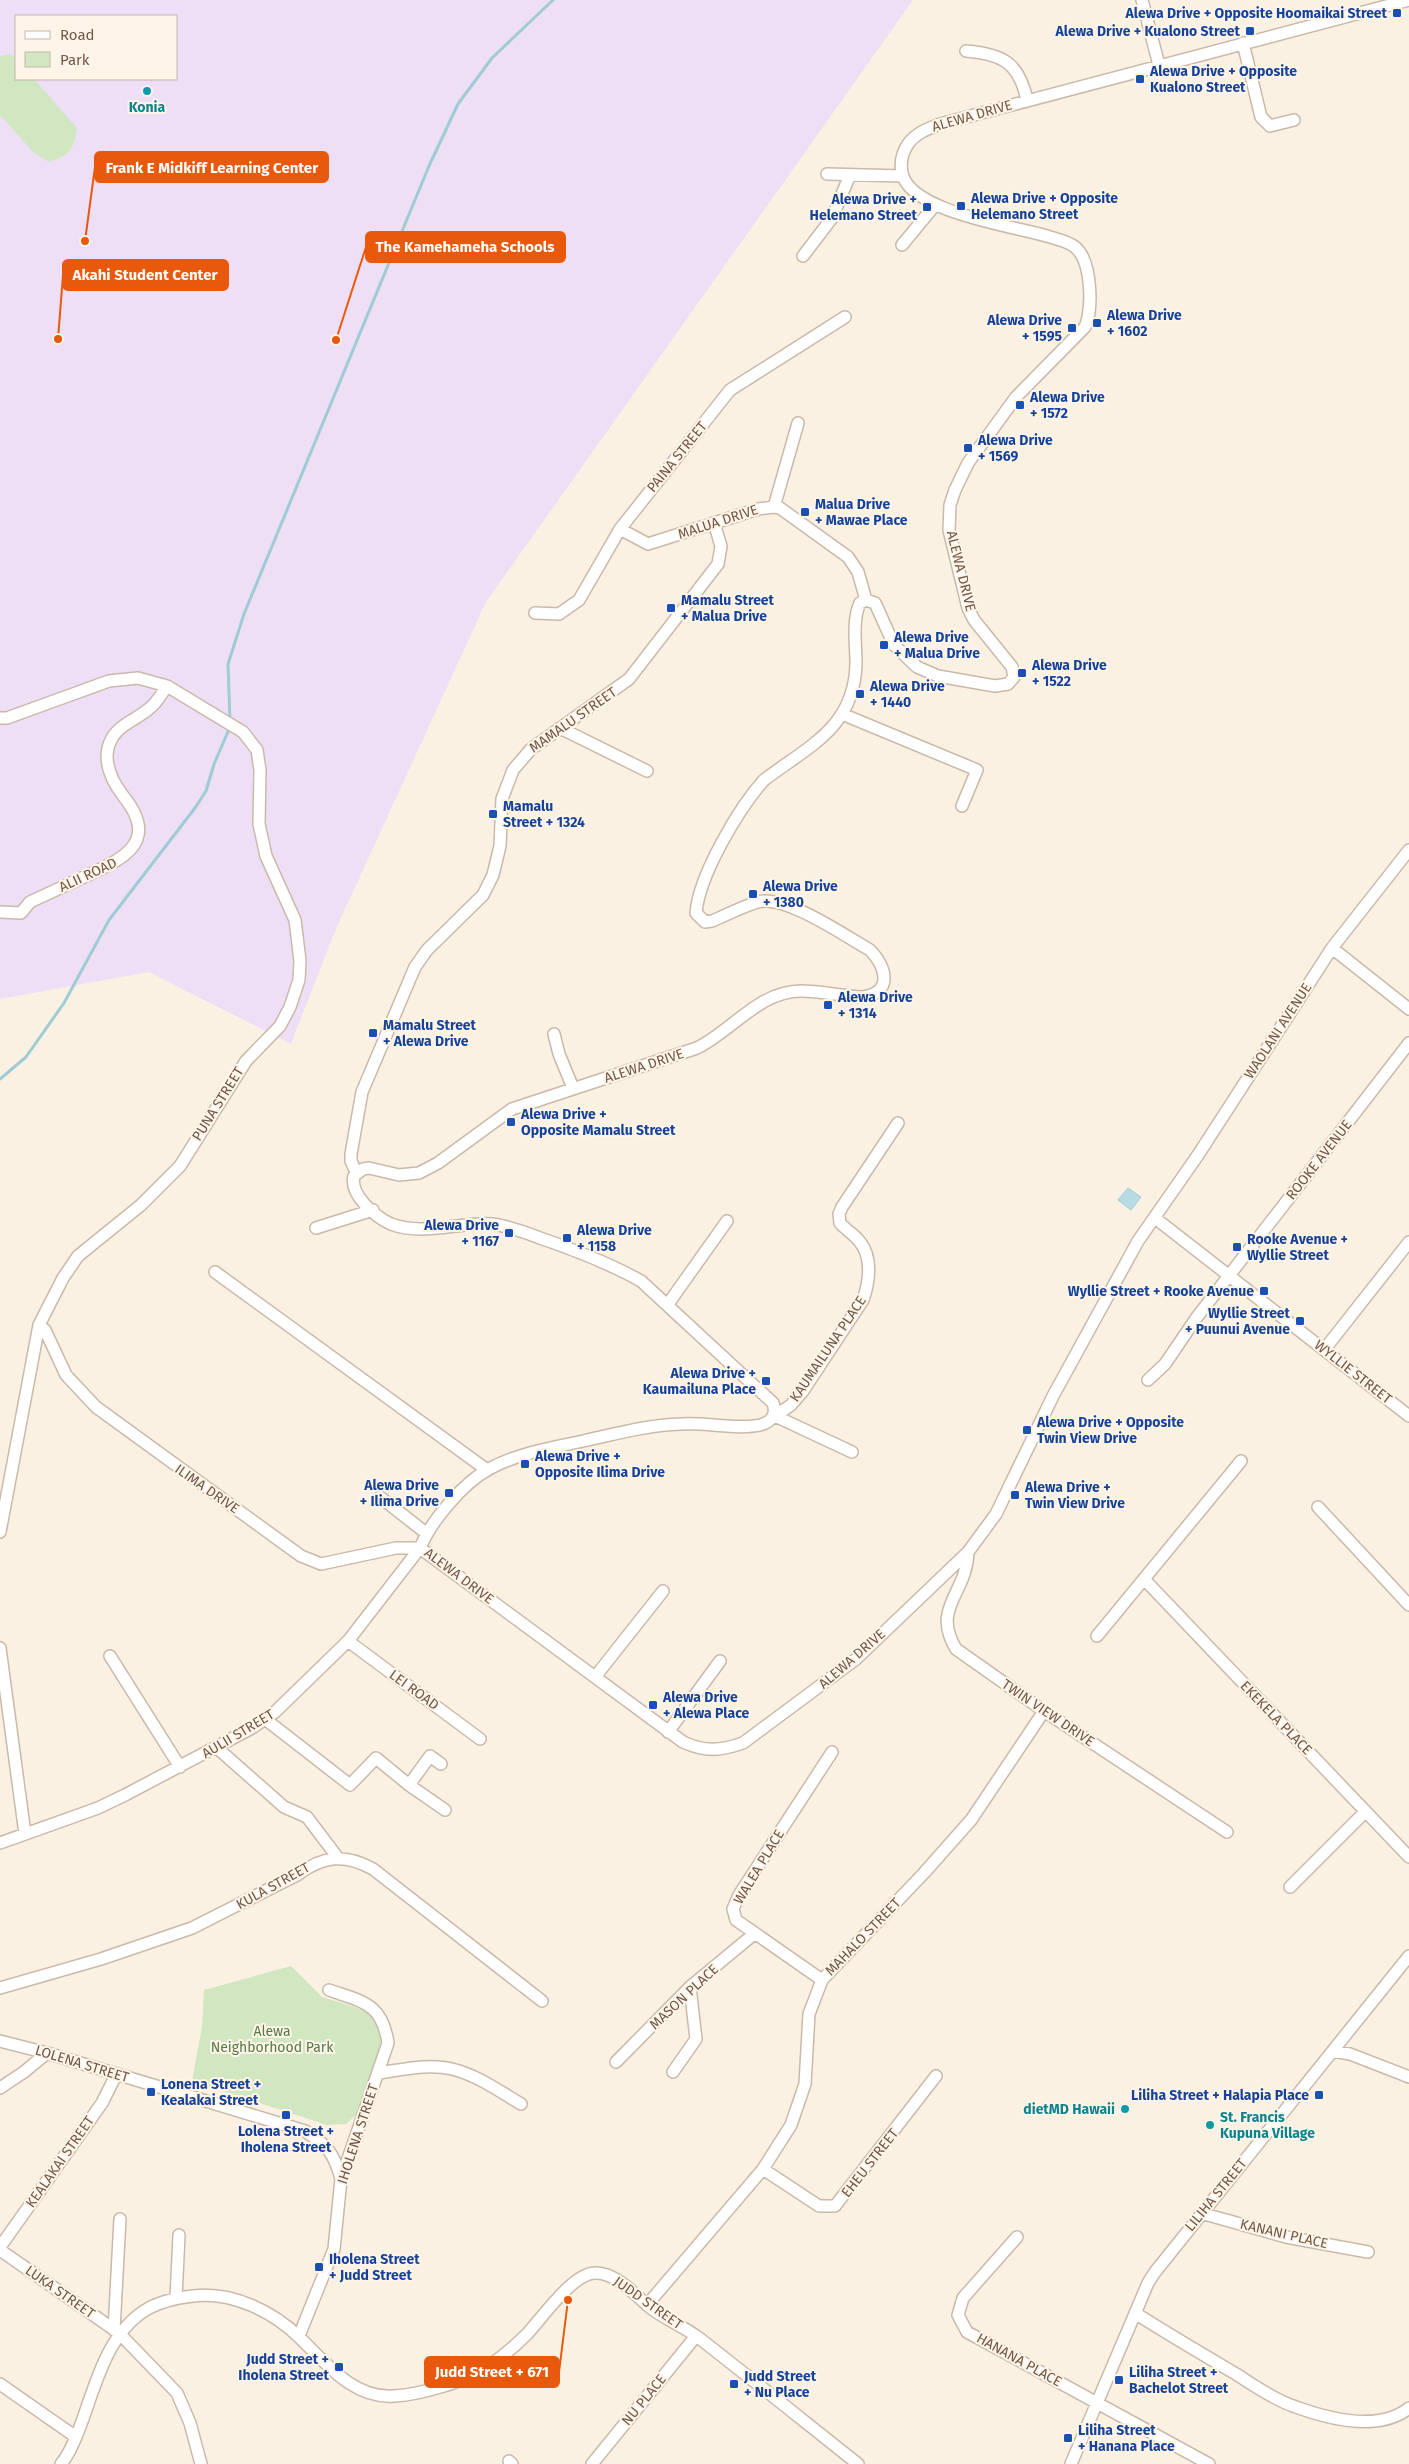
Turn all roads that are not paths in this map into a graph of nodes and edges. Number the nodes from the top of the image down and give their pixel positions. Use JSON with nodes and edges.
{"nodes":[{"id":1,"x":1142,"y":0,"type":"edge"},
{"id":2,"x":1409,"y":0,"type":"edge"},
{"id":3,"x":1243,"y":43,"type":"junction"},
{"id":4,"x":966,"y":52,"type":"dead end"},
{"id":5,"x":1159,"y":65,"type":"junction"},
{"id":6,"x":1027,"y":100,"type":"junction"},
{"id":7,"x":1294,"y":120,"type":"dead end"},
{"id":8,"x":827,"y":174,"type":"dead end"},
{"id":9,"x":850,"y":175,"type":"junction"},
{"id":10,"x":903,"y":176,"type":"junction"},
{"id":11,"x":935,"y":204,"type":"junction"},
{"id":12,"x":902,"y":245,"type":"dead end"},
{"id":13,"x":803,"y":256,"type":"dead end"},
{"id":14,"x":845,"y":317,"type":"dead end"},
{"id":15,"x":798,"y":423,"type":"dead end"},
{"id":16,"x":774,"y":507,"type":"junction"},
{"id":17,"x":714,"y":524,"type":"junction"},
{"id":18,"x":620,"y":529,"type":"junction"},
{"id":19,"x":866,"y":600,"type":"junction"},
{"id":20,"x":535,"y":613,"type":"dead end"},
{"id":21,"x":167,"y":686,"type":"junction"},
{"id":22,"x":842,"y":714,"type":"junction"},
{"id":23,"x":0,"y":718,"type":"edge"},
{"id":24,"x":560,"y":728,"type":"junction"},
{"id":25,"x":647,"y":771,"type":"dead end"},
{"id":26,"x":962,"y":806,"type":"dead end"},
{"id":27,"x":1409,"y":850,"type":"edge"},
{"id":28,"x":0,"y":912,"type":"edge"},
{"id":29,"x":1332,"y":948,"type":"junction"},
{"id":30,"x":1409,"y":1009,"type":"edge"},
{"id":31,"x":554,"y":1034,"type":"dead end"},
{"id":32,"x":1409,"y":1044,"type":"edge"},
{"id":33,"x":573,"y":1088,"type":"junction"},
{"id":34,"x":898,"y":1124,"type":"dead end"},
{"id":35,"x":356,"y":1172,"type":"junction"},
{"id":36,"x":373,"y":1210,"type":"junction"},
{"id":37,"x":1155,"y":1218,"type":"junction"},
{"id":38,"x":727,"y":1221,"type":"dead end"},
{"id":39,"x":316,"y":1228,"type":"dead end"},
{"id":40,"x":1409,"y":1242,"type":"edge"},
{"id":41,"x":216,"y":1272,"type":"dead end"},
{"id":42,"x":1229,"y":1276,"type":"junction"},
{"id":43,"x":668,"y":1304,"type":"junction"},
{"id":44,"x":40,"y":1324,"type":"junction"},
{"id":45,"x":1324,"y":1350,"type":"junction"},
{"id":46,"x":1148,"y":1380,"type":"dead end"},
{"id":47,"x":774,"y":1416,"type":"junction"},
{"id":48,"x":1409,"y":1416,"type":"edge"},
{"id":49,"x":852,"y":1452,"type":"dead end"},
{"id":50,"x":1241,"y":1461,"type":"dead end"},
{"id":51,"x":487,"y":1470,"type":"junction"},
{"id":52,"x":380,"y":1497,"type":"dead end"},
{"id":53,"x":1318,"y":1507,"type":"dead end"},
{"id":54,"x":0,"y":1532,"type":"edge"},
{"id":55,"x":426,"y":1533,"type":"junction"},
{"id":56,"x":420,"y":1548,"type":"junction"},
{"id":57,"x":968,"y":1552,"type":"junction"},
{"id":58,"x":1144,"y":1579,"type":"junction"},
{"id":59,"x":663,"y":1592,"type":"dead end"},
{"id":60,"x":1409,"y":1605,"type":"edge"},
{"id":61,"x":1097,"y":1636,"type":"dead end"},
{"id":62,"x":348,"y":1641,"type":"junction"},
{"id":63,"x":0,"y":1648,"type":"edge"},
{"id":64,"x":110,"y":1656,"type":"dead end"},
{"id":65,"x":720,"y":1661,"type":"dead end"},
{"id":66,"x":595,"y":1677,"type":"junction"},
{"id":67,"x":1044,"y":1711,"type":"junction"},
{"id":68,"x":265,"y":1719,"type":"junction"},
{"id":69,"x":668,"y":1732,"type":"junction"},
{"id":70,"x":480,"y":1739,"type":"dead end"},
{"id":71,"x":216,"y":1747,"type":"junction"},
{"id":72,"x":832,"y":1752,"type":"dead end"},
{"id":73,"x":442,"y":1764,"type":"dead end"},
{"id":74,"x":180,"y":1767,"type":"junction"},
{"id":75,"x":409,"y":1785,"type":"junction"},
{"id":76,"x":445,"y":1810,"type":"dead end"},
{"id":77,"x":1365,"y":1812,"type":"junction"},
{"id":78,"x":1228,"y":1832,"type":"dead end"},
{"id":79,"x":25,"y":1834,"type":"junction"},
{"id":80,"x":0,"y":1843,"type":"edge"},
{"id":81,"x":1409,"y":1857,"type":"edge"},
{"id":82,"x":338,"y":1858,"type":"junction"},
{"id":83,"x":1290,"y":1887,"type":"dead end"},
{"id":84,"x":754,"y":1934,"type":"junction"},
{"id":85,"x":1409,"y":1956,"type":"edge"},
{"id":86,"x":822,"y":1980,"type":"junction"},
{"id":87,"x":690,"y":1987,"type":"junction"},
{"id":88,"x":0,"y":1988,"type":"edge"},
{"id":89,"x":329,"y":1990,"type":"dead end"},
{"id":90,"x":542,"y":2001,"type":"dead end"},
{"id":91,"x":0,"y":2041,"type":"edge"},
{"id":92,"x":1334,"y":2051,"type":"junction"},
{"id":93,"x":47,"y":2053,"type":"junction"},
{"id":94,"x":616,"y":2062,"type":"dead end"},
{"id":95,"x":673,"y":2072,"type":"dead end"},
{"id":96,"x":378,"y":2073,"type":"junction"},
{"id":97,"x":116,"y":2075,"type":"junction"},
{"id":98,"x":936,"y":2076,"type":"dead end"},
{"id":99,"x":1409,"y":2077,"type":"edge"},
{"id":100,"x":0,"y":2088,"type":"edge"},
{"id":101,"x":521,"y":2104,"type":"dead end"},
{"id":102,"x":763,"y":2169,"type":"junction"},
{"id":103,"x":341,"y":2179,"type":"junction"},
{"id":104,"x":1201,"y":2213,"type":"junction"},
{"id":105,"x":120,"y":2219,"type":"dead end"},
{"id":106,"x":178,"y":2235,"type":"dead end"},
{"id":107,"x":1017,"y":2237,"type":"dead end"},
{"id":108,"x":0,"y":2248,"type":"edge"},
{"id":109,"x":1368,"y":2252,"type":"dead end"},
{"id":110,"x":176,"y":2298,"type":"junction"},
{"id":111,"x":647,"y":2305,"type":"junction"},
{"id":112,"x":1135,"y":2313,"type":"junction"},
{"id":113,"x":117,"y":2331,"type":"junction"},
{"id":114,"x":299,"y":2336,"type":"junction"},
{"id":115,"x":696,"y":2336,"type":"junction"},
{"id":116,"x":0,"y":2384,"type":"edge"},
{"id":117,"x":1096,"y":2403,"type":"junction"},
{"id":118,"x":1409,"y":2408,"type":"edge"},
{"id":119,"x":76,"y":2437,"type":"junction"},
{"id":120,"x":61,"y":2464,"type":"edge"},
{"id":121,"x":201,"y":2464,"type":"edge"},
{"id":122,"x":592,"y":2464,"type":"edge"},
{"id":123,"x":858,"y":2464,"type":"edge"},
{"id":124,"x":1071,"y":2464,"type":"edge"},
{"id":125,"x":1209,"y":2464,"type":"edge"}],
"edges":[{"from":1,"to":5,"type":"street"},
{"from":2,"to":3,"type":"street","name":"ALEWA DRIVE"},
{"from":3,"to":5,"type":"street","name":"ALEWA DRIVE"},
{"from":3,"to":7,"type":"street"},
{"from":4,"to":6,"type":"street"},
{"from":5,"to":6,"type":"street","name":"ALEWA DRIVE"},
{"from":6,"to":10,"type":"street","name":"ALEWA DRIVE"},
{"from":8,"to":9,"type":"street"},
{"from":9,"to":10,"type":"street"},
{"from":9,"to":13,"type":"street"},
{"from":10,"to":11,"type":"street","name":"ALEWA DRIVE"},
{"from":11,"to":12,"type":"street"},
{"from":11,"to":19,"type":"street","name":"ALEWA DRIVE"},
{"from":14,"to":18,"type":"street","name":"PAINA STREET"},
{"from":15,"to":16,"type":"street"},
{"from":16,"to":17,"type":"street","name":"MALUA DRIVE"},
{"from":16,"to":19,"type":"street","name":"MALUA DRIVE"},
{"from":17,"to":18,"type":"street","name":"MALUA DRIVE"},
{"from":17,"to":24,"type":"street","name":"MAMALU STREET"},
{"from":18,"to":20,"type":"street","name":"PAINA STREET"},
{"from":19,"to":22,"type":"street","name":"ALEWA DRIVE"},
{"from":21,"to":23,"type":"street","name":"PUNA STREET"},
{"from":21,"to":28,"type":"street","name":"ALII ROAD"},
{"from":21,"to":44,"type":"street","name":"PUNA STREET"},
{"from":22,"to":26,"type":"street"},
{"from":22,"to":33,"type":"street","name":"ALEWA DRIVE"},
{"from":24,"to":25,"type":"street"},
{"from":24,"to":35,"type":"street","name":"MAMALU STREET"},
{"from":27,"to":29,"type":"street","name":"WAOLANI AVENUE"},
{"from":29,"to":30,"type":"street"},
{"from":29,"to":37,"type":"street","name":"WAOLANI AVENUE"},
{"from":31,"to":33,"type":"street"},
{"from":32,"to":42,"type":"street","name":"ROOKE AVENUE"},
{"from":33,"to":35,"type":"street","name":"ALEWA DRIVE"},
{"from":34,"to":47,"type":"street","name":"KAUMAILUNA PLACE"},
{"from":35,"to":36,"type":"street"},
{"from":36,"to":39,"type":"street"},
{"from":36,"to":43,"type":"street"},
{"from":37,"to":42,"type":"street","name":"WYLLIE STREET"},
{"from":37,"to":57,"type":"street","name":"ALEWA DRIVE"},
{"from":38,"to":43,"type":"street"},
{"from":40,"to":45,"type":"street"},
{"from":41,"to":51,"type":"street"},
{"from":42,"to":45,"type":"street","name":"WYLLIE STREET"},
{"from":42,"to":46,"type":"street","name":"ROOKE AVENUE"},
{"from":43,"to":47,"type":"street"},
{"from":44,"to":54,"type":"street","name":"PUNA STREET"},
{"from":44,"to":56,"type":"street","name":"ILIMA DRIVE"},
{"from":45,"to":48,"type":"street","name":"WYLLIE STREET"},
{"from":47,"to":49,"type":"street"},
{"from":47,"to":51,"type":"street","name":"ALEWA DRIVE"},
{"from":50,"to":58,"type":"street"},
{"from":51,"to":55,"type":"street","name":"ALEWA DRIVE"},
{"from":52,"to":55,"type":"street"},
{"from":53,"to":60,"type":"street"},
{"from":55,"to":56,"type":"street","name":"ALEWA DRIVE"},
{"from":56,"to":62,"type":"street","name":"AULII STREET"},
{"from":56,"to":66,"type":"street","name":"ALEWA DRIVE"},
{"from":57,"to":67,"type":"street","name":"TWIN VIEW DRIVE"},
{"from":57,"to":69,"type":"street","name":"ALEWA DRIVE"},
{"from":58,"to":61,"type":"street"},
{"from":58,"to":77,"type":"street","name":"EKEKELA PLACE"},
{"from":59,"to":66,"type":"street"},
{"from":62,"to":68,"type":"street","name":"AULII STREET"},
{"from":62,"to":70,"type":"street","name":"LEI ROAD"},
{"from":63,"to":79,"type":"street"},
{"from":64,"to":74,"type":"street"},
{"from":65,"to":69,"type":"street"},
{"from":66,"to":69,"type":"street","name":"ALEWA DRIVE"},
{"from":67,"to":78,"type":"street","name":"TWIN VIEW DRIVE"},
{"from":67,"to":86,"type":"street","name":"MAHALO STREET"},
{"from":68,"to":71,"type":"street","name":"AULII STREET"},
{"from":68,"to":75,"type":"street"},
{"from":71,"to":74,"type":"street","name":"AULII STREET"},
{"from":71,"to":82,"type":"street"},
{"from":72,"to":84,"type":"street","name":"WALEA PLACE"},
{"from":73,"to":75,"type":"street"},
{"from":74,"to":79,"type":"street","name":"AULII STREET"},
{"from":75,"to":76,"type":"street"},
{"from":77,"to":81,"type":"street","name":"EKEKELA PLACE"},
{"from":77,"to":83,"type":"street"},
{"from":79,"to":80,"type":"street","name":"AULII STREET"},
{"from":82,"to":88,"type":"street","name":"KULA STREET"},
{"from":82,"to":90,"type":"street","name":"KULA STREET"},
{"from":84,"to":86,"type":"street","name":"WALEA PLACE"},
{"from":84,"to":87,"type":"street","name":"MASON PLACE"},
{"from":85,"to":92,"type":"street","name":"LILIHA STREET"},
{"from":86,"to":102,"type":"street","name":"MAHALO STREET"},
{"from":87,"to":94,"type":"street","name":"MASON PLACE"},
{"from":87,"to":95,"type":"street"},
{"from":89,"to":96,"type":"street","name":"IHOLENA STREET"},
{"from":91,"to":93,"type":"street","name":"LOLENA STREET"},
{"from":92,"to":99,"type":"street"},
{"from":92,"to":104,"type":"street","name":"LILIHA STREET"},
{"from":93,"to":97,"type":"street","name":"LOLENA STREET"},
{"from":93,"to":100,"type":"street"},
{"from":96,"to":101,"type":"street"},
{"from":96,"to":103,"type":"street","name":"IHOLENA STREET"},
{"from":97,"to":103,"type":"street","name":"LOLENA STREET"},
{"from":97,"to":108,"type":"street","name":"KEALAKAI STREET"},
{"from":98,"to":102,"type":"street","name":"EHEU STREET"},
{"from":102,"to":111,"type":"street","name":"MAHALO STREET"},
{"from":103,"to":114,"type":"street","name":"IHOLENA STREET"},
{"from":104,"to":109,"type":"street","name":"KANANI PLACE"},
{"from":104,"to":112,"type":"street","name":"LILIHA STREET"},
{"from":105,"to":113,"type":"street"},
{"from":106,"to":110,"type":"street"},
{"from":107,"to":117,"type":"street","name":"HANANA PLACE"},
{"from":108,"to":113,"type":"street","name":"LUKA STREET"},
{"from":110,"to":113,"type":"street","name":"JUDD STREET"},
{"from":110,"to":114,"type":"street","name":"JUDD STREET"},
{"from":111,"to":114,"type":"street","name":"JUDD STREET"},
{"from":111,"to":115,"type":"street","name":"JUDD STREET"},
{"from":112,"to":117,"type":"street","name":"LILIHA STREET"},
{"from":112,"to":118,"type":"street"},
{"from":113,"to":119,"type":"street"},
{"from":113,"to":121,"type":"street","name":"LUKA STREET"},
{"from":115,"to":122,"type":"street","name":"NU PLACE"},
{"from":115,"to":123,"type":"street","name":"JUDD STREET"},
{"from":116,"to":119,"type":"street"},
{"from":117,"to":124,"type":"street","name":"LILIHA STREET"},
{"from":117,"to":125,"type":"street","name":"HANANA PLACE"},
{"from":119,"to":120,"type":"street"}]}
